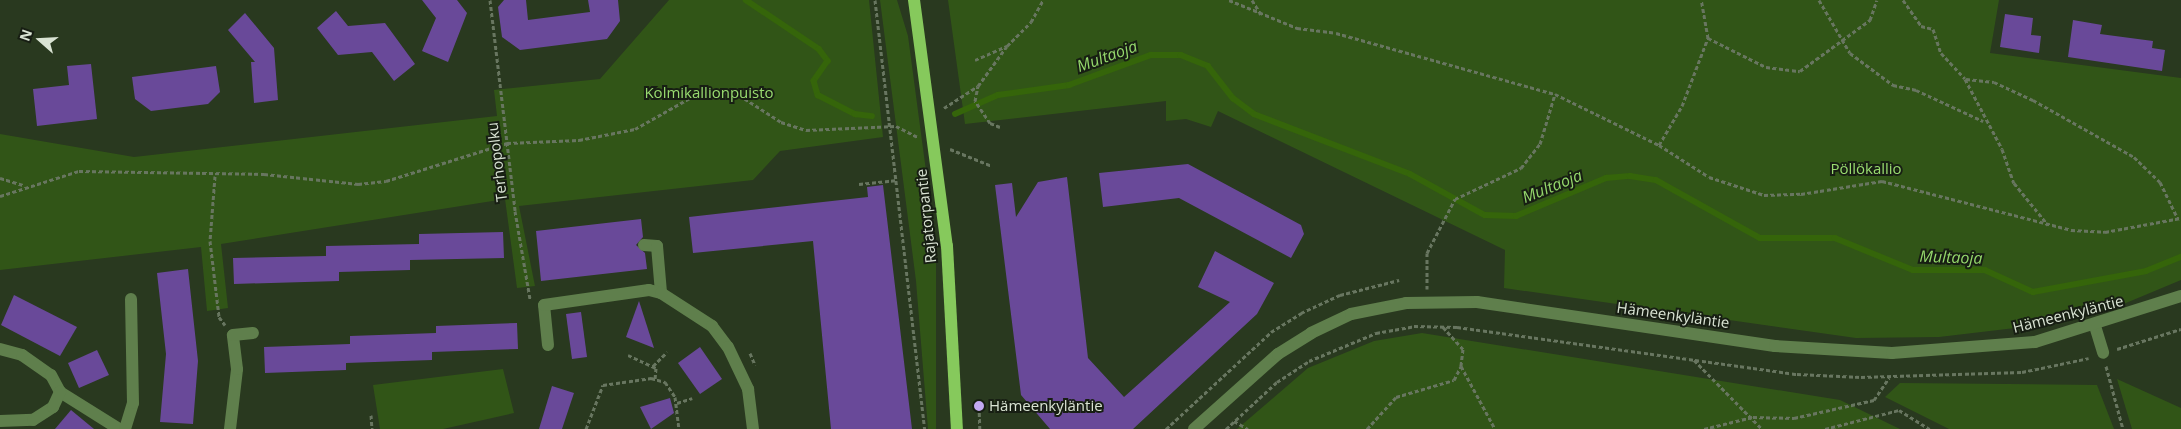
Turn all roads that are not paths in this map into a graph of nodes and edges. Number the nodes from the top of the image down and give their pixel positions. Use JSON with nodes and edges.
{"nodes":[{"id":1,"x":914,"y":0,"type":"edge"},
{"id":2,"x":644,"y":245,"type":"dead end"},
{"id":3,"x":661,"y":293,"type":"junction"},
{"id":4,"x":2181,"y":296,"type":"edge"},
{"id":5,"x":131,"y":299,"type":"dead end"},
{"id":6,"x":2095,"y":326,"type":"junction"},
{"id":7,"x":253,"y":333,"type":"dead end"},
{"id":8,"x":548,"y":345,"type":"dead end"},
{"id":9,"x":0,"y":349,"type":"edge"},
{"id":10,"x":2103,"y":353,"type":"road end"},
{"id":11,"x":60,"y":392,"type":"junction"},
{"id":12,"x":0,"y":421,"type":"edge"},
{"id":13,"x":119,"y":429,"type":"edge"},
{"id":14,"x":126,"y":429,"type":"edge"},
{"id":15,"x":230,"y":429,"type":"edge"},
{"id":16,"x":753,"y":429,"type":"edge"},
{"id":17,"x":958,"y":429,"type":"edge"},
{"id":18,"x":1194,"y":429,"type":"edge"}],
"edges":[{"from":1,"to":17,"type":"main road","name":"Rajatorpantie"},
{"from":2,"to":3,"type":"street"},
{"from":3,"to":8,"type":"street"},
{"from":3,"to":16,"type":"street"},
{"from":4,"to":6,"type":"street","name":"Hämeenkyläntie"},
{"from":5,"to":14,"type":"street"},
{"from":6,"to":10,"type":"street"},
{"from":6,"to":18,"type":"street","name":"Hämeenkyläntie"},
{"from":7,"to":15,"type":"street"},
{"from":9,"to":11,"type":"street"},
{"from":11,"to":12,"type":"street"},
{"from":11,"to":13,"type":"street"}]}
